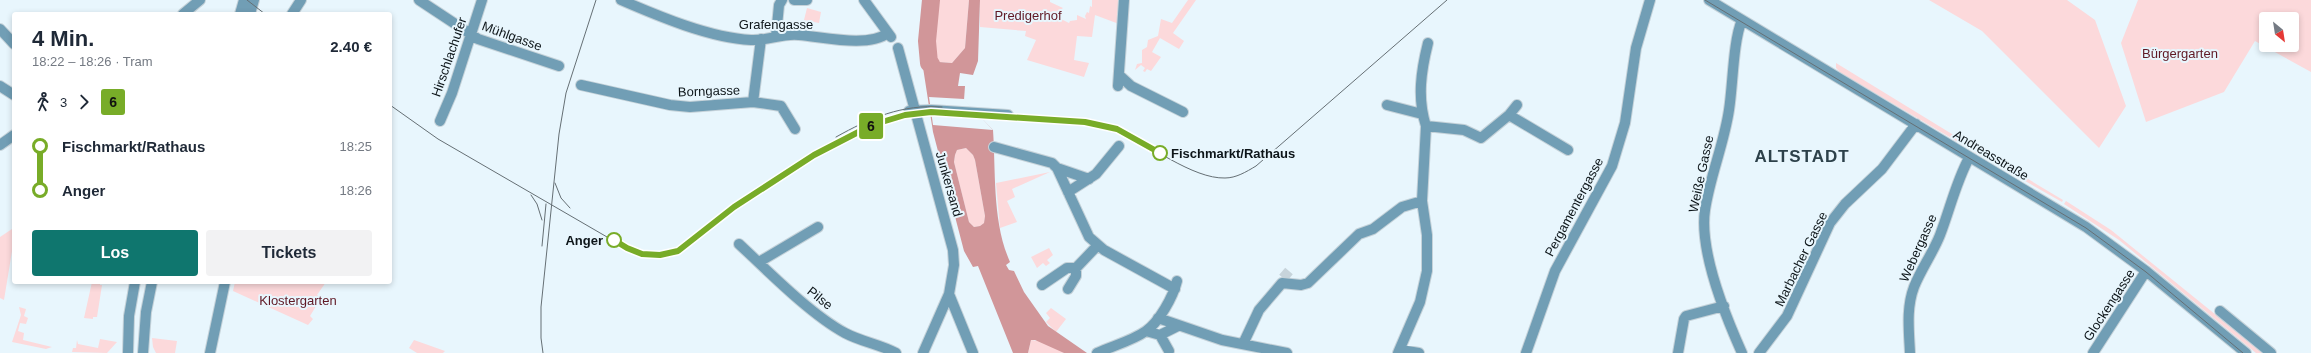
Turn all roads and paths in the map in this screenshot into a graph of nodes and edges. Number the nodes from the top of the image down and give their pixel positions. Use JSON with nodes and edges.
{"nodes":[{"id":1,"x":200,"y":0,"type":"edge"},
{"id":2,"x":251,"y":0,"type":"edge"},
{"id":3,"x":301,"y":0,"type":"edge"},
{"id":4,"x":419,"y":0,"type":"edge"},
{"id":5,"x":482,"y":0,"type":"edge"},
{"id":6,"x":620,"y":0,"type":"edge"},
{"id":7,"x":782,"y":0,"type":"edge"},
{"id":8,"x":794,"y":0,"type":"edge"},
{"id":9,"x":807,"y":0,"type":"edge"},
{"id":10,"x":864,"y":0,"type":"edge"},
{"id":11,"x":1124,"y":0,"type":"edge"},
{"id":12,"x":1650,"y":0,"type":"edge"},
{"id":13,"x":1709,"y":0,"type":"edge"},
{"id":14,"x":185,"y":12,"type":"edge"},
{"id":15,"x":242,"y":12,"type":"edge"},
{"id":16,"x":250,"y":12,"type":"edge"},
{"id":17,"x":293,"y":12,"type":"edge"},
{"id":18,"x":1742,"y":20,"type":"junction"},
{"id":19,"x":0,"y":30,"type":"edge"},
{"id":20,"x":470,"y":34,"type":"junction"},
{"id":21,"x":776,"y":36,"type":"junction"},
{"id":22,"x":761,"y":40,"type":"junction"},
{"id":23,"x":12,"y":42,"type":"edge"},
{"id":24,"x":1428,"y":43,"type":"dead end"},
{"id":25,"x":898,"y":48,"type":"dead end"},
{"id":26,"x":559,"y":66,"type":"dead end"},
{"id":27,"x":1119,"y":75,"type":"junction"},
{"id":28,"x":581,"y":85,"type":"dead end"},
{"id":29,"x":0,"y":86,"type":"edge"},
{"id":30,"x":1118,"y":86,"type":"dead end"},
{"id":31,"x":12,"y":95,"type":"edge"},
{"id":32,"x":752,"y":102,"type":"junction"},
{"id":33,"x":1387,"y":105,"type":"dead end"},
{"id":34,"x":1517,"y":105,"type":"dead end"},
{"id":35,"x":912,"y":110,"type":"junction"},
{"id":36,"x":1183,"y":112,"type":"dead end"},
{"id":37,"x":1422,"y":114,"type":"junction"},
{"id":38,"x":1008,"y":115,"type":"dead end"},
{"id":39,"x":1509,"y":115,"type":"junction"},
{"id":40,"x":440,"y":121,"type":"dead end"},
{"id":41,"x":1916,"y":124,"type":"junction"},
{"id":42,"x":1426,"y":126,"type":"junction"},
{"id":43,"x":794,"y":129,"type":"dead end"},
{"id":44,"x":12,"y":136,"type":"edge"},
{"id":45,"x":0,"y":145,"type":"edge"},
{"id":46,"x":1119,"y":146,"type":"dead end"},
{"id":47,"x":994,"y":147,"type":"dead end"},
{"id":48,"x":1568,"y":150,"type":"dead end"},
{"id":49,"x":1969,"y":158,"type":"junction"},
{"id":50,"x":1057,"y":168,"type":"junction"},
{"id":51,"x":1089,"y":180,"type":"junction"},
{"id":52,"x":1068,"y":192,"type":"junction"},
{"id":53,"x":1422,"y":201,"type":"junction"},
{"id":54,"x":818,"y":227,"type":"dead end"},
{"id":55,"x":739,"y":244,"type":"dead end"},
{"id":56,"x":1097,"y":246,"type":"junction"},
{"id":57,"x":758,"y":262,"type":"junction"},
{"id":58,"x":2146,"y":271,"type":"junction"},
{"id":59,"x":1077,"y":274,"type":"junction"},
{"id":60,"x":135,"y":284,"type":"edge"},
{"id":61,"x":152,"y":284,"type":"edge"},
{"id":62,"x":225,"y":284,"type":"edge"},
{"id":63,"x":1042,"y":285,"type":"dead end"},
{"id":64,"x":1068,"y":289,"type":"dead end"},
{"id":65,"x":949,"y":294,"type":"junction"},
{"id":66,"x":1724,"y":306,"type":"junction"},
{"id":67,"x":2220,"y":311,"type":"dead end"},
{"id":68,"x":1158,"y":318,"type":"junction"},
{"id":69,"x":1182,"y":327,"type":"junction"},
{"id":70,"x":1146,"y":331,"type":"junction"},
{"id":71,"x":1158,"y":338,"type":"junction"},
{"id":72,"x":1243,"y":344,"type":"junction"},
{"id":73,"x":1169,"y":351,"type":"dead end"},
{"id":74,"x":1399,"y":351,"type":"edge"},
{"id":75,"x":127,"y":352,"type":"edge"},
{"id":76,"x":143,"y":353,"type":"edge"},
{"id":77,"x":210,"y":353,"type":"edge"},
{"id":78,"x":896,"y":353,"type":"edge"},
{"id":79,"x":923,"y":353,"type":"edge"},
{"id":80,"x":973,"y":353,"type":"edge"},
{"id":81,"x":1097,"y":353,"type":"edge"},
{"id":82,"x":1287,"y":353,"type":"edge"},
{"id":83,"x":1419,"y":353,"type":"edge"},
{"id":84,"x":1526,"y":353,"type":"edge"},
{"id":85,"x":1678,"y":353,"type":"edge"},
{"id":86,"x":1742,"y":353,"type":"edge"},
{"id":87,"x":1759,"y":353,"type":"edge"},
{"id":88,"x":1911,"y":353,"type":"edge"},
{"id":89,"x":2093,"y":353,"type":"edge"},
{"id":90,"x":2246,"y":353,"type":"edge"},
{"id":91,"x":2271,"y":353,"type":"edge"}],
"edges":[{"from":1,"to":14,"type":"street"},
{"from":2,"to":15,"type":"street"},
{"from":2,"to":16,"type":"street"},
{"from":3,"to":17,"type":"street"},
{"from":4,"to":20,"type":"street","name":"Mühlgasse"},
{"from":5,"to":20,"type":"street","name":"Hirschlachufer"},
{"from":6,"to":22,"type":"street","name":"Grafengasse"},
{"from":7,"to":21,"type":"street"},
{"from":8,"to":9,"type":"street"},
{"from":10,"to":21,"type":"street","name":"Grafengasse"},
{"from":11,"to":27,"type":"street"},
{"from":12,"to":84,"type":"street","name":"Pergamentergasse"},
{"from":13,"to":18,"type":"street","name":"Andreasstraße"},
{"from":18,"to":41,"type":"street","name":"Andreasstraße"},
{"from":18,"to":66,"type":"street","name":"Weiße Gasse"},
{"from":19,"to":23,"type":"street"},
{"from":20,"to":26,"type":"street","name":"Mühlgasse"},
{"from":20,"to":40,"type":"street","name":"Hirschlachufer"},
{"from":21,"to":22,"type":"street","name":"Grafengasse"},
{"from":22,"to":32,"type":"street","name":"Borngasse"},
{"from":24,"to":37,"type":"street"},
{"from":25,"to":35,"type":"street","name":"Junkersand"},
{"from":27,"to":30,"type":"street"},
{"from":27,"to":36,"type":"street"},
{"from":28,"to":32,"type":"street","name":"Borngasse"},
{"from":29,"to":31,"type":"street"},
{"from":32,"to":43,"type":"street"},
{"from":33,"to":37,"type":"street"},
{"from":34,"to":39,"type":"street"},
{"from":35,"to":38,"type":"street"},
{"from":35,"to":65,"type":"street","name":"Junkersand"},
{"from":37,"to":42,"type":"street"},
{"from":39,"to":42,"type":"street"},
{"from":39,"to":48,"type":"street"},
{"from":41,"to":49,"type":"street","name":"Andreasstraße"},
{"from":41,"to":87,"type":"street","name":"Marbacher Gasse"},
{"from":42,"to":53,"type":"street"},
{"from":44,"to":45,"type":"street"},
{"from":46,"to":51,"type":"street"},
{"from":47,"to":50,"type":"street"},
{"from":49,"to":58,"type":"street","name":"Andreasstraße"},
{"from":49,"to":88,"type":"street","name":"Webergasse"},
{"from":50,"to":51,"type":"street"},
{"from":50,"to":52,"type":"street"},
{"from":51,"to":52,"type":"street"},
{"from":52,"to":56,"type":"street"},
{"from":53,"to":72,"type":"street"},
{"from":53,"to":74,"type":"street"},
{"from":54,"to":57,"type":"street"},
{"from":55,"to":57,"type":"street","name":"Pilse"},
{"from":56,"to":59,"type":"street"},
{"from":56,"to":68,"type":"street"},
{"from":57,"to":78,"type":"street","name":"Pilse"},
{"from":58,"to":89,"type":"street","name":"Glockengasse"},
{"from":58,"to":90,"type":"street","name":"Andreasstraße"},
{"from":59,"to":63,"type":"street"},
{"from":59,"to":64,"type":"street"},
{"from":60,"to":75,"type":"street"},
{"from":61,"to":76,"type":"street"},
{"from":62,"to":77,"type":"street"},
{"from":65,"to":79,"type":"street","name":"Junkersand"},
{"from":65,"to":80,"type":"street"},
{"from":66,"to":85,"type":"street"},
{"from":66,"to":86,"type":"street","name":"Weiße Gasse"},
{"from":67,"to":91,"type":"street"},
{"from":68,"to":69,"type":"street"},
{"from":68,"to":70,"type":"street"},
{"from":68,"to":71,"type":"street"},
{"from":69,"to":71,"type":"street"},
{"from":69,"to":72,"type":"street"},
{"from":70,"to":71,"type":"street"},
{"from":70,"to":81,"type":"street"},
{"from":71,"to":73,"type":"street"},
{"from":72,"to":82,"type":"street"},
{"from":74,"to":83,"type":"street"}]}
